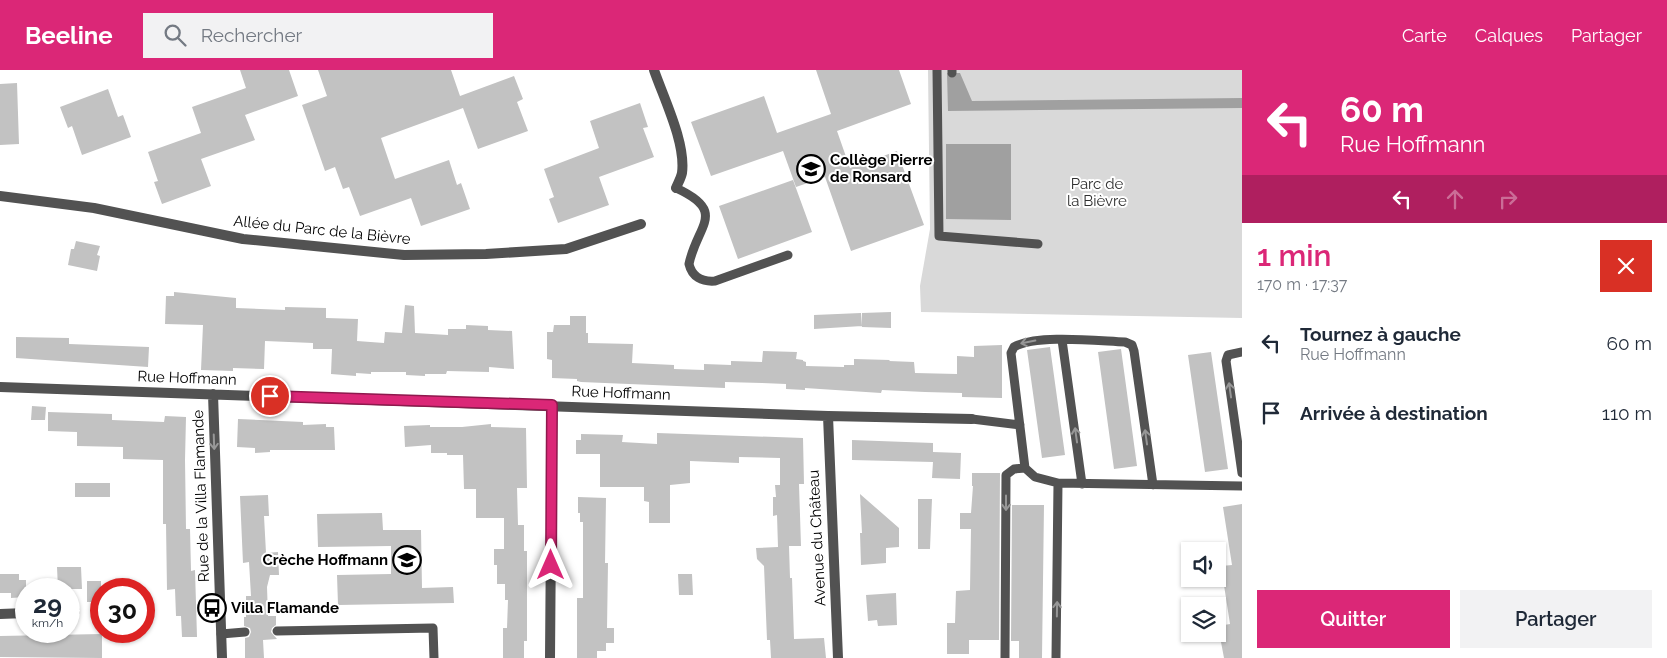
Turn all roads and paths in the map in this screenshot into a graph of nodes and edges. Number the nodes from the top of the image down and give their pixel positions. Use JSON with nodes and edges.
{"nodes":[{"id":1,"x":654,"y":70,"type":"edge"},
{"id":2,"x":937,"y":70,"type":"edge"},
{"id":3,"x":676,"y":188,"type":"joint"},
{"id":4,"x":0,"y":196,"type":"edge"},
{"id":5,"x":641,"y":224,"type":"dead end"},
{"id":6,"x":1038,"y":244,"type":"dead end"},
{"id":7,"x":788,"y":255,"type":"dead end"},
{"id":8,"x":1062,"y":340,"type":"junction"},
{"id":9,"x":1242,"y":352,"type":"edge"},
{"id":10,"x":0,"y":387,"type":"edge"},
{"id":11,"x":213,"y":394,"type":"junction"},
{"id":12,"x":552,"y":405,"type":"junction"},
{"id":13,"x":828,"y":416,"type":"junction"},
{"id":14,"x":972,"y":419,"type":"joint"},
{"id":15,"x":1020,"y":425,"type":"junction"},
{"id":16,"x":1025,"y":468,"type":"junction"},
{"id":17,"x":1242,"y":473,"type":"edge"},
{"id":18,"x":1058,"y":483,"type":"junction"},
{"id":19,"x":1082,"y":484,"type":"junction"},
{"id":20,"x":1153,"y":485,"type":"junction"},
{"id":21,"x":1242,"y":486,"type":"edge"},
{"id":22,"x":15,"y":613,"type":"edge"},
{"id":23,"x":0,"y":614,"type":"edge"},
{"id":24,"x":277,"y":631,"type":"dead end"},
{"id":25,"x":245,"y":632,"type":"dead end"},
{"id":26,"x":221,"y":634,"type":"junction"},
{"id":27,"x":222,"y":658,"type":"edge"},
{"id":28,"x":434,"y":658,"type":"edge"},
{"id":29,"x":550,"y":658,"type":"edge"},
{"id":30,"x":838,"y":658,"type":"edge"},
{"id":31,"x":1006,"y":658,"type":"edge"},
{"id":32,"x":1056,"y":658,"type":"edge"}],
"edges":[{"from":1,"to":3,"type":"street"},
{"from":2,"to":6,"type":"lane"},
{"from":3,"to":7,"type":"lane"},
{"from":4,"to":5,"type":"street","name":"Allée du Parc de la Bièvre"},
{"from":8,"to":15,"type":"lane","one_way":true},
{"from":19,"to":8,"type":"lane","one_way":true},
{"from":20,"to":8,"type":"lane","one_way":true},
{"from":17,"to":9,"type":"lane","one_way":true},
{"from":10,"to":11,"type":"street","name":"Rue Hoffmann"},
{"from":11,"to":12,"type":"street","name":"Rue Hoffmann"},
{"from":11,"to":26,"type":"street","name":"Rue de la Villa Flamande","one_way":true},
{"from":12,"to":13,"type":"street","name":"Rue Hoffmann"},
{"from":12,"to":29,"type":"street"},
{"from":13,"to":14,"type":"street","name":"Rue Hoffmann"},
{"from":13,"to":30,"type":"street","name":"Avenue du Château"},
{"from":14,"to":15,"type":"lane"},
{"from":15,"to":16,"type":"lane"},
{"from":16,"to":18,"type":"lane"},
{"from":16,"to":31,"type":"lane","one_way":true},
{"from":18,"to":19,"type":"lane"},
{"from":32,"to":18,"type":"lane","one_way":true},
{"from":19,"to":20,"type":"lane"},
{"from":20,"to":21,"type":"lane"},
{"from":22,"to":23,"type":"street"},
{"from":24,"to":28,"type":"lane"},
{"from":25,"to":26,"type":"lane"},
{"from":26,"to":27,"type":"street","name":"Rue de la Villa Flamande"}]}
